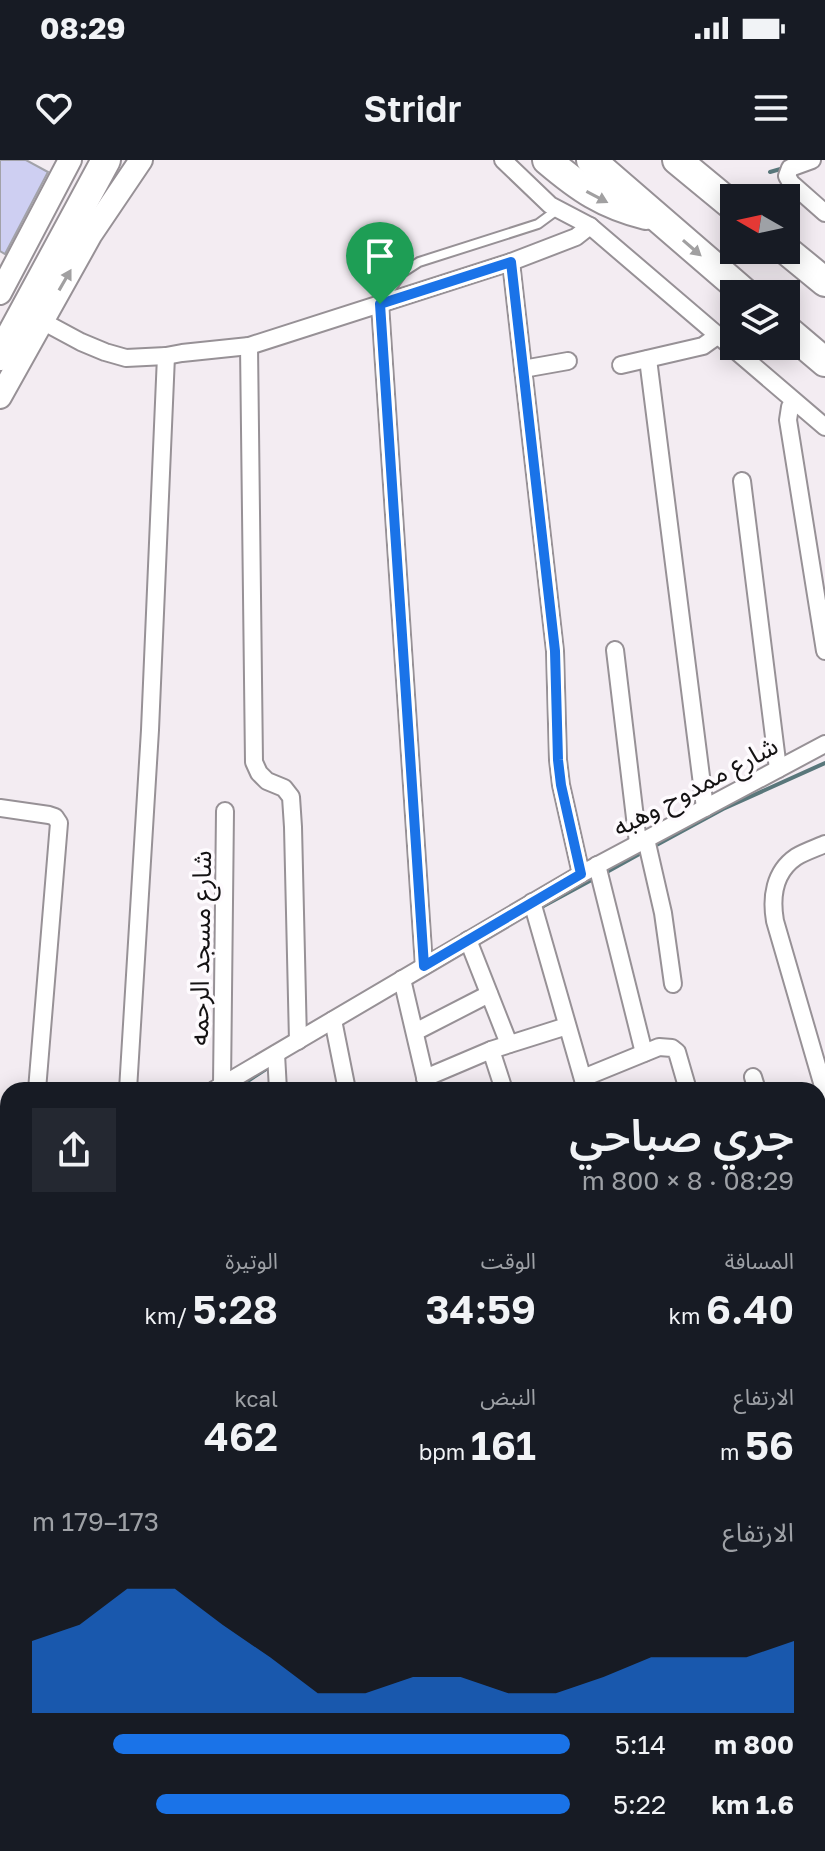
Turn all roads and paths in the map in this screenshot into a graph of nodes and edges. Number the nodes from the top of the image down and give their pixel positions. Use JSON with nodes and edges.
{"nodes":[{"id":1,"x":70,"y":160,"type":"edge"},
{"id":2,"x":87,"y":160,"type":"edge"},
{"id":3,"x":106,"y":160,"type":"edge"},
{"id":4,"x":141,"y":160,"type":"edge"},
{"id":5,"x":503,"y":160,"type":"edge"},
{"id":6,"x":547,"y":160,"type":"edge"},
{"id":7,"x":591,"y":160,"type":"edge"},
{"id":8,"x":677,"y":160,"type":"edge"},
{"id":9,"x":812,"y":160,"type":"edge"},
{"id":10,"x":720,"y":195,"type":"edge"},
{"id":11,"x":558,"y":209,"type":"junction"},
{"id":12,"x":825,"y":213,"type":"edge"},
{"id":13,"x":656,"y":217,"type":"junction"},
{"id":14,"x":590,"y":226,"type":"junction"},
{"id":15,"x":800,"y":261,"type":"edge"},
{"id":16,"x":511,"y":262,"type":"junction"},
{"id":17,"x":730,"y":280,"type":"edge"},
{"id":18,"x":825,"y":282,"type":"edge"},
{"id":19,"x":0,"y":293,"type":"edge"},
{"id":20,"x":380,"y":304,"type":"junction"},
{"id":21,"x":42,"y":321,"type":"junction"},
{"id":22,"x":717,"y":336,"type":"junction"},
{"id":23,"x":800,"y":341,"type":"edge"},
{"id":24,"x":1,"y":343,"type":"edge"},
{"id":25,"x":249,"y":346,"type":"junction"},
{"id":26,"x":166,"y":356,"type":"junction"},
{"id":27,"x":648,"y":359,"type":"junction"},
{"id":28,"x":568,"y":361,"type":"dead end"},
{"id":29,"x":825,"y":362,"type":"edge"},
{"id":30,"x":621,"y":365,"type":"dead end"},
{"id":31,"x":523,"y":369,"type":"junction"},
{"id":32,"x":0,"y":397,"type":"edge"},
{"id":33,"x":794,"y":401,"type":"junction"},
{"id":34,"x":825,"y":427,"type":"edge"},
{"id":35,"x":742,"y":481,"type":"dead end"},
{"id":36,"x":615,"y":650,"type":"dead end"},
{"id":37,"x":825,"y":651,"type":"edge"},
{"id":38,"x":825,"y":744,"type":"edge"},
{"id":39,"x":778,"y":769,"type":"junction"},
{"id":40,"x":0,"y":808,"type":"edge"},
{"id":41,"x":705,"y":808,"type":"junction"},
{"id":42,"x":225,"y":811,"type":"dead end"},
{"id":43,"x":825,"y":844,"type":"edge"},
{"id":44,"x":645,"y":846,"type":"junction"},
{"id":45,"x":598,"y":873,"type":"junction"},
{"id":46,"x":581,"y":874,"type":"junction"},
{"id":47,"x":534,"y":909,"type":"junction"},
{"id":48,"x":470,"y":945,"type":"junction"},
{"id":49,"x":424,"y":966,"type":"junction"},
{"id":50,"x":404,"y":984,"type":"junction"},
{"id":51,"x":673,"y":984,"type":"dead end"},
{"id":52,"x":489,"y":994,"type":"junction"},
{"id":53,"x":333,"y":1020,"type":"junction"},
{"id":54,"x":567,"y":1026,"type":"junction"},
{"id":55,"x":415,"y":1032,"type":"junction"},
{"id":56,"x":298,"y":1041,"type":"junction"},
{"id":57,"x":509,"y":1044,"type":"junction"},
{"id":58,"x":491,"y":1050,"type":"junction"},
{"id":59,"x":644,"y":1053,"type":"junction"},
{"id":60,"x":276,"y":1061,"type":"junction"},
{"id":61,"x":38,"y":1082,"type":"edge"},
{"id":62,"x":128,"y":1082,"type":"edge"},
{"id":63,"x":217,"y":1082,"type":"edge"},
{"id":64,"x":232,"y":1082,"type":"edge"},
{"id":65,"x":277,"y":1082,"type":"edge"},
{"id":66,"x":345,"y":1082,"type":"edge"},
{"id":67,"x":427,"y":1082,"type":"edge"},
{"id":68,"x":431,"y":1082,"type":"edge"},
{"id":69,"x":501,"y":1082,"type":"edge"},
{"id":70,"x":583,"y":1082,"type":"edge"},
{"id":71,"x":588,"y":1082,"type":"edge"},
{"id":72,"x":686,"y":1082,"type":"edge"},
{"id":73,"x":822,"y":1082,"type":"edge"}],
"edges":[{"from":1,"to":19,"type":"main road"},
{"from":2,"to":24,"type":"highway"},
{"from":3,"to":24,"type":"highway"},
{"from":21,"to":4,"type":"main road","one_way":true},
{"from":5,"to":11,"type":"street"},
{"from":6,"to":13,"type":"highway","one_way":true},
{"from":7,"to":13,"type":"highway"},
{"from":8,"to":10,"type":"highway"},
{"from":9,"to":12,"type":"street"},
{"from":11,"to":14,"type":"street"},
{"from":11,"to":20,"type":"lane"},
{"from":13,"to":17,"type":"highway","one_way":true},
{"from":14,"to":16,"type":"street"},
{"from":14,"to":22,"type":"street"},
{"from":15,"to":18,"type":"highway"},
{"from":16,"to":20,"type":"street"},
{"from":16,"to":31,"type":"street"},
{"from":20,"to":25,"type":"street"},
{"from":20,"to":49,"type":"street"},
{"from":21,"to":26,"type":"street"},
{"from":21,"to":32,"type":"main road"},
{"from":22,"to":27,"type":"street"},
{"from":22,"to":33,"type":"street"},
{"from":23,"to":29,"type":"highway"},
{"from":25,"to":26,"type":"street"},
{"from":25,"to":56,"type":"street"},
{"from":26,"to":62,"type":"street"},
{"from":27,"to":30,"type":"street"},
{"from":27,"to":41,"type":"street"},
{"from":28,"to":31,"type":"street"},
{"from":31,"to":46,"type":"street"},
{"from":33,"to":34,"type":"street"},
{"from":33,"to":37,"type":"street"},
{"from":35,"to":39,"type":"street"},
{"from":36,"to":44,"type":"street"},
{"from":38,"to":39,"type":"street","name":"شارع ممدوح وهبه"},
{"from":39,"to":41,"type":"street","name":"شارع ممدوح وهبه"},
{"from":40,"to":61,"type":"street"},
{"from":41,"to":44,"type":"street","name":"شارع ممدوح وهبه"},
{"from":42,"to":63,"type":"street","name":"شارع مسجد الرحمه"},
{"from":43,"to":73,"type":"street"},
{"from":44,"to":45,"type":"street","name":"شارع ممدوح وهبه"},
{"from":44,"to":51,"type":"street"},
{"from":45,"to":46,"type":"street","name":"شارع ممدوح وهبه"},
{"from":45,"to":59,"type":"street"},
{"from":46,"to":47,"type":"street","name":"شارع ممدوح وهبه"},
{"from":47,"to":48,"type":"street","name":"شارع ممدوح وهبه"},
{"from":47,"to":54,"type":"street"},
{"from":48,"to":49,"type":"street","name":"شارع ممدوح وهبه"},
{"from":48,"to":52,"type":"street"},
{"from":49,"to":50,"type":"street","name":"شارع ممدوح وهبه"},
{"from":50,"to":53,"type":"street","name":"شارع ممدوح وهبه"},
{"from":50,"to":55,"type":"street"},
{"from":52,"to":55,"type":"street"},
{"from":52,"to":57,"type":"street"},
{"from":53,"to":56,"type":"street","name":"شارع ممدوح وهبه"},
{"from":53,"to":66,"type":"street"},
{"from":54,"to":57,"type":"street"},
{"from":54,"to":70,"type":"street"},
{"from":55,"to":67,"type":"street"},
{"from":56,"to":60,"type":"street","name":"شارع ممدوح وهبه"},
{"from":57,"to":58,"type":"street"},
{"from":58,"to":68,"type":"street"},
{"from":58,"to":69,"type":"street"},
{"from":59,"to":71,"type":"street"},
{"from":59,"to":72,"type":"street"},
{"from":60,"to":64,"type":"street","name":"شارع ممدوح وهبه"},
{"from":60,"to":65,"type":"street"}]}
